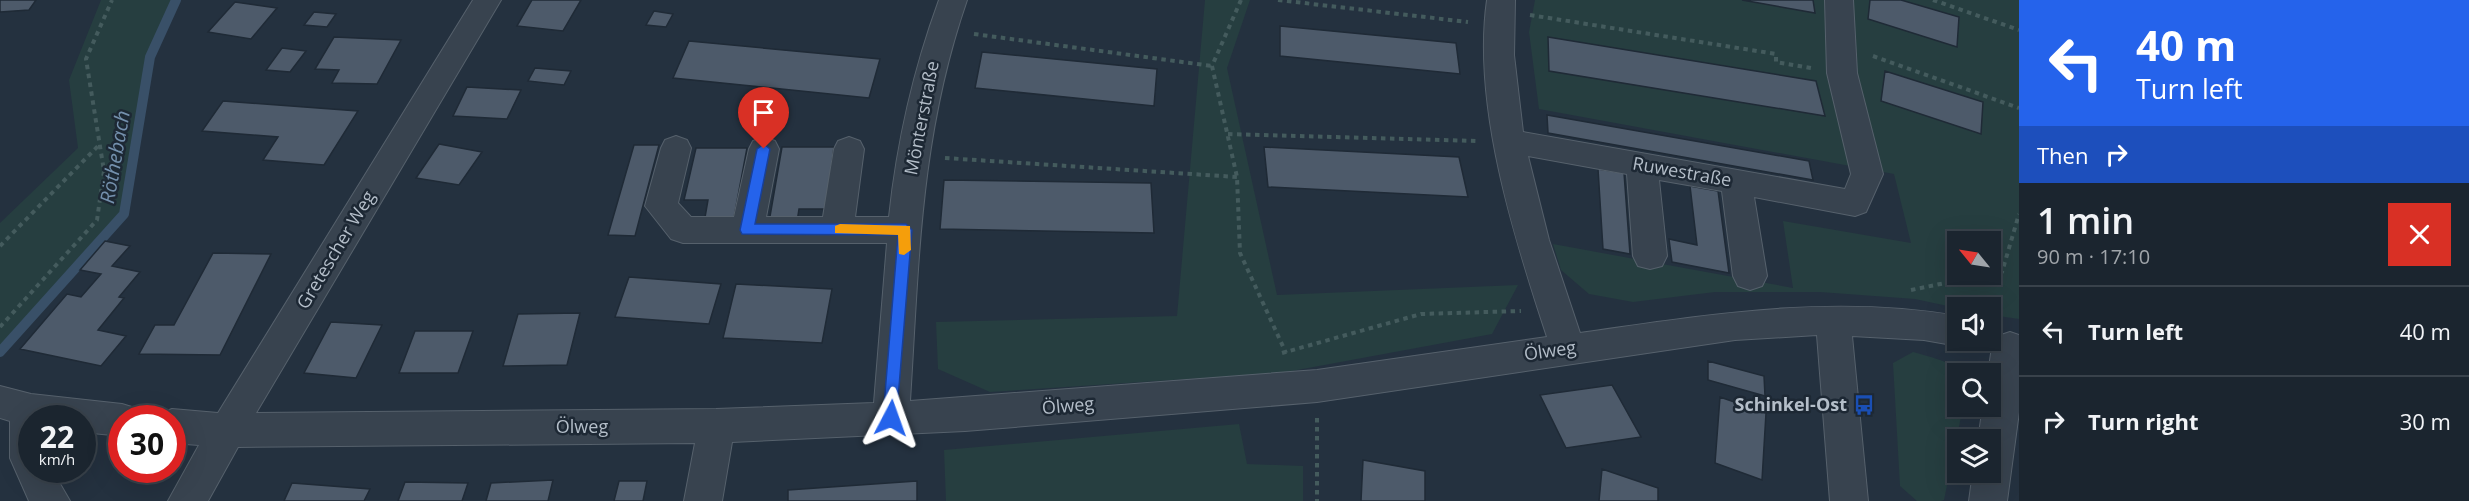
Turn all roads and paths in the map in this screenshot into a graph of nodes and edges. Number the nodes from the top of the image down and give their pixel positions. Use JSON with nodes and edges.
{"nodes":[{"id":1,"x":112,"y":0,"type":"edge"},
{"id":2,"x":487,"y":0,"type":"edge"},
{"id":3,"x":953,"y":0,"type":"edge"},
{"id":4,"x":1241,"y":0,"type":"edge"},
{"id":5,"x":1278,"y":0,"type":"edge"},
{"id":6,"x":1839,"y":0,"type":"edge"},
{"id":7,"x":1933,"y":0,"type":"edge"},
{"id":8,"x":1500,"y":12,"type":"edge"},
{"id":9,"x":941,"y":29,"type":"junction"},
{"id":10,"x":2019,"y":30,"type":"edge"},
{"id":11,"x":1840,"y":44,"type":"junction"},
{"id":12,"x":1212,"y":66,"type":"junction"},
{"id":13,"x":1842,"y":73,"type":"junction"},
{"id":14,"x":2019,"y":108,"type":"edge"},
{"id":15,"x":1228,"y":134,"type":"junction"},
{"id":16,"x":1508,"y":141,"type":"junction"},
{"id":17,"x":100,"y":144,"type":"junction"},
{"id":18,"x":676,"y":148,"type":"dead end"},
{"id":19,"x":764,"y":149,"type":"dead end"},
{"id":20,"x":849,"y":149,"type":"dead end"},
{"id":21,"x":911,"y":156,"type":"junction"},
{"id":22,"x":1642,"y":165,"type":"junction"},
{"id":23,"x":1237,"y":177,"type":"junction"},
{"id":24,"x":1736,"y":182,"type":"junction"},
{"id":25,"x":2019,"y":214,"type":"edge"},
{"id":26,"x":747,"y":230,"type":"junction"},
{"id":27,"x":837,"y":230,"type":"junction"},
{"id":28,"x":906,"y":230,"type":"junction"},
{"id":29,"x":0,"y":246,"type":"edge"},
{"id":30,"x":1650,"y":256,"type":"dead end"},
{"id":31,"x":2001,"y":272,"type":"edge"},
{"id":32,"x":1750,"y":276,"type":"dead end"},
{"id":33,"x":1554,"y":310,"type":"junction"},
{"id":34,"x":1833,"y":320,"type":"junction"},
{"id":35,"x":0,"y":327,"type":"edge"},
{"id":36,"x":1947,"y":330,"type":"edge"},
{"id":37,"x":2006,"y":346,"type":"edge"},
{"id":38,"x":1568,"y":348,"type":"junction"},
{"id":39,"x":1286,"y":352,"type":"junction"},
{"id":40,"x":1317,"y":386,"type":"junction"},
{"id":41,"x":15,"y":406,"type":"edge"},
{"id":42,"x":108,"y":418,"type":"edge"},
{"id":43,"x":891,"y":418,"type":"junction"},
{"id":44,"x":716,"y":426,"type":"junction"},
{"id":45,"x":186,"y":427,"type":"edge"},
{"id":46,"x":227,"y":430,"type":"junction"},
{"id":47,"x":51,"y":501,"type":"edge"},
{"id":48,"x":187,"y":501,"type":"edge"},
{"id":49,"x":703,"y":501,"type":"edge"},
{"id":50,"x":1317,"y":501,"type":"edge"},
{"id":51,"x":1849,"y":501,"type":"edge"},
{"id":52,"x":1988,"y":501,"type":"edge"}],
"edges":[{"from":1,"to":17,"type":"path"},
{"from":2,"to":46,"type":"street","name":"Gretescher Weg"},
{"from":3,"to":9,"type":"street","name":"Mönterstraße"},
{"from":4,"to":12,"type":"path"},
{"from":5,"to":8,"type":"path"},
{"from":6,"to":11,"type":"street"},
{"from":7,"to":10,"type":"path"},
{"from":8,"to":13,"type":"path"},
{"from":8,"to":16,"type":"street"},
{"from":9,"to":12,"type":"path"},
{"from":9,"to":21,"type":"street","name":"Mönterstraße"},
{"from":11,"to":13,"type":"street"},
{"from":11,"to":14,"type":"path"},
{"from":12,"to":15,"type":"path"},
{"from":13,"to":24,"type":"street","name":"Ruwestraße"},
{"from":15,"to":16,"type":"path"},
{"from":15,"to":23,"type":"path"},
{"from":16,"to":22,"type":"street","name":"Ruwestraße"},
{"from":16,"to":33,"type":"street"},
{"from":17,"to":29,"type":"path"},
{"from":17,"to":35,"type":"path"},
{"from":18,"to":26,"type":"street"},
{"from":19,"to":26,"type":"street"},
{"from":20,"to":27,"type":"street"},
{"from":21,"to":23,"type":"path"},
{"from":21,"to":28,"type":"street","name":"Mönterstraße"},
{"from":22,"to":24,"type":"street","name":"Ruwestraße"},
{"from":22,"to":30,"type":"street"},
{"from":23,"to":39,"type":"path"},
{"from":24,"to":32,"type":"street"},
{"from":25,"to":31,"type":"path"},
{"from":26,"to":27,"type":"street"},
{"from":27,"to":28,"type":"street"},
{"from":28,"to":43,"type":"street","name":"Mönterstraße"},
{"from":33,"to":38,"type":"street"},
{"from":33,"to":39,"type":"path"},
{"from":34,"to":36,"type":"street","name":"Ölweg"},
{"from":34,"to":38,"type":"street","name":"Ölweg"},
{"from":34,"to":51,"type":"street"},
{"from":37,"to":52,"type":"street"},
{"from":38,"to":40,"type":"street","name":"Ölweg"},
{"from":39,"to":40,"type":"path"},
{"from":40,"to":43,"type":"street","name":"Ölweg"},
{"from":40,"to":50,"type":"path"},
{"from":41,"to":42,"type":"street"},
{"from":41,"to":47,"type":"street"},
{"from":43,"to":44,"type":"street","name":"Ölweg"},
{"from":44,"to":46,"type":"street","name":"Ölweg"},
{"from":44,"to":49,"type":"street"},
{"from":45,"to":46,"type":"street","name":"Ölweg"},
{"from":46,"to":48,"type":"street","name":"Gretescher Weg"}]}
